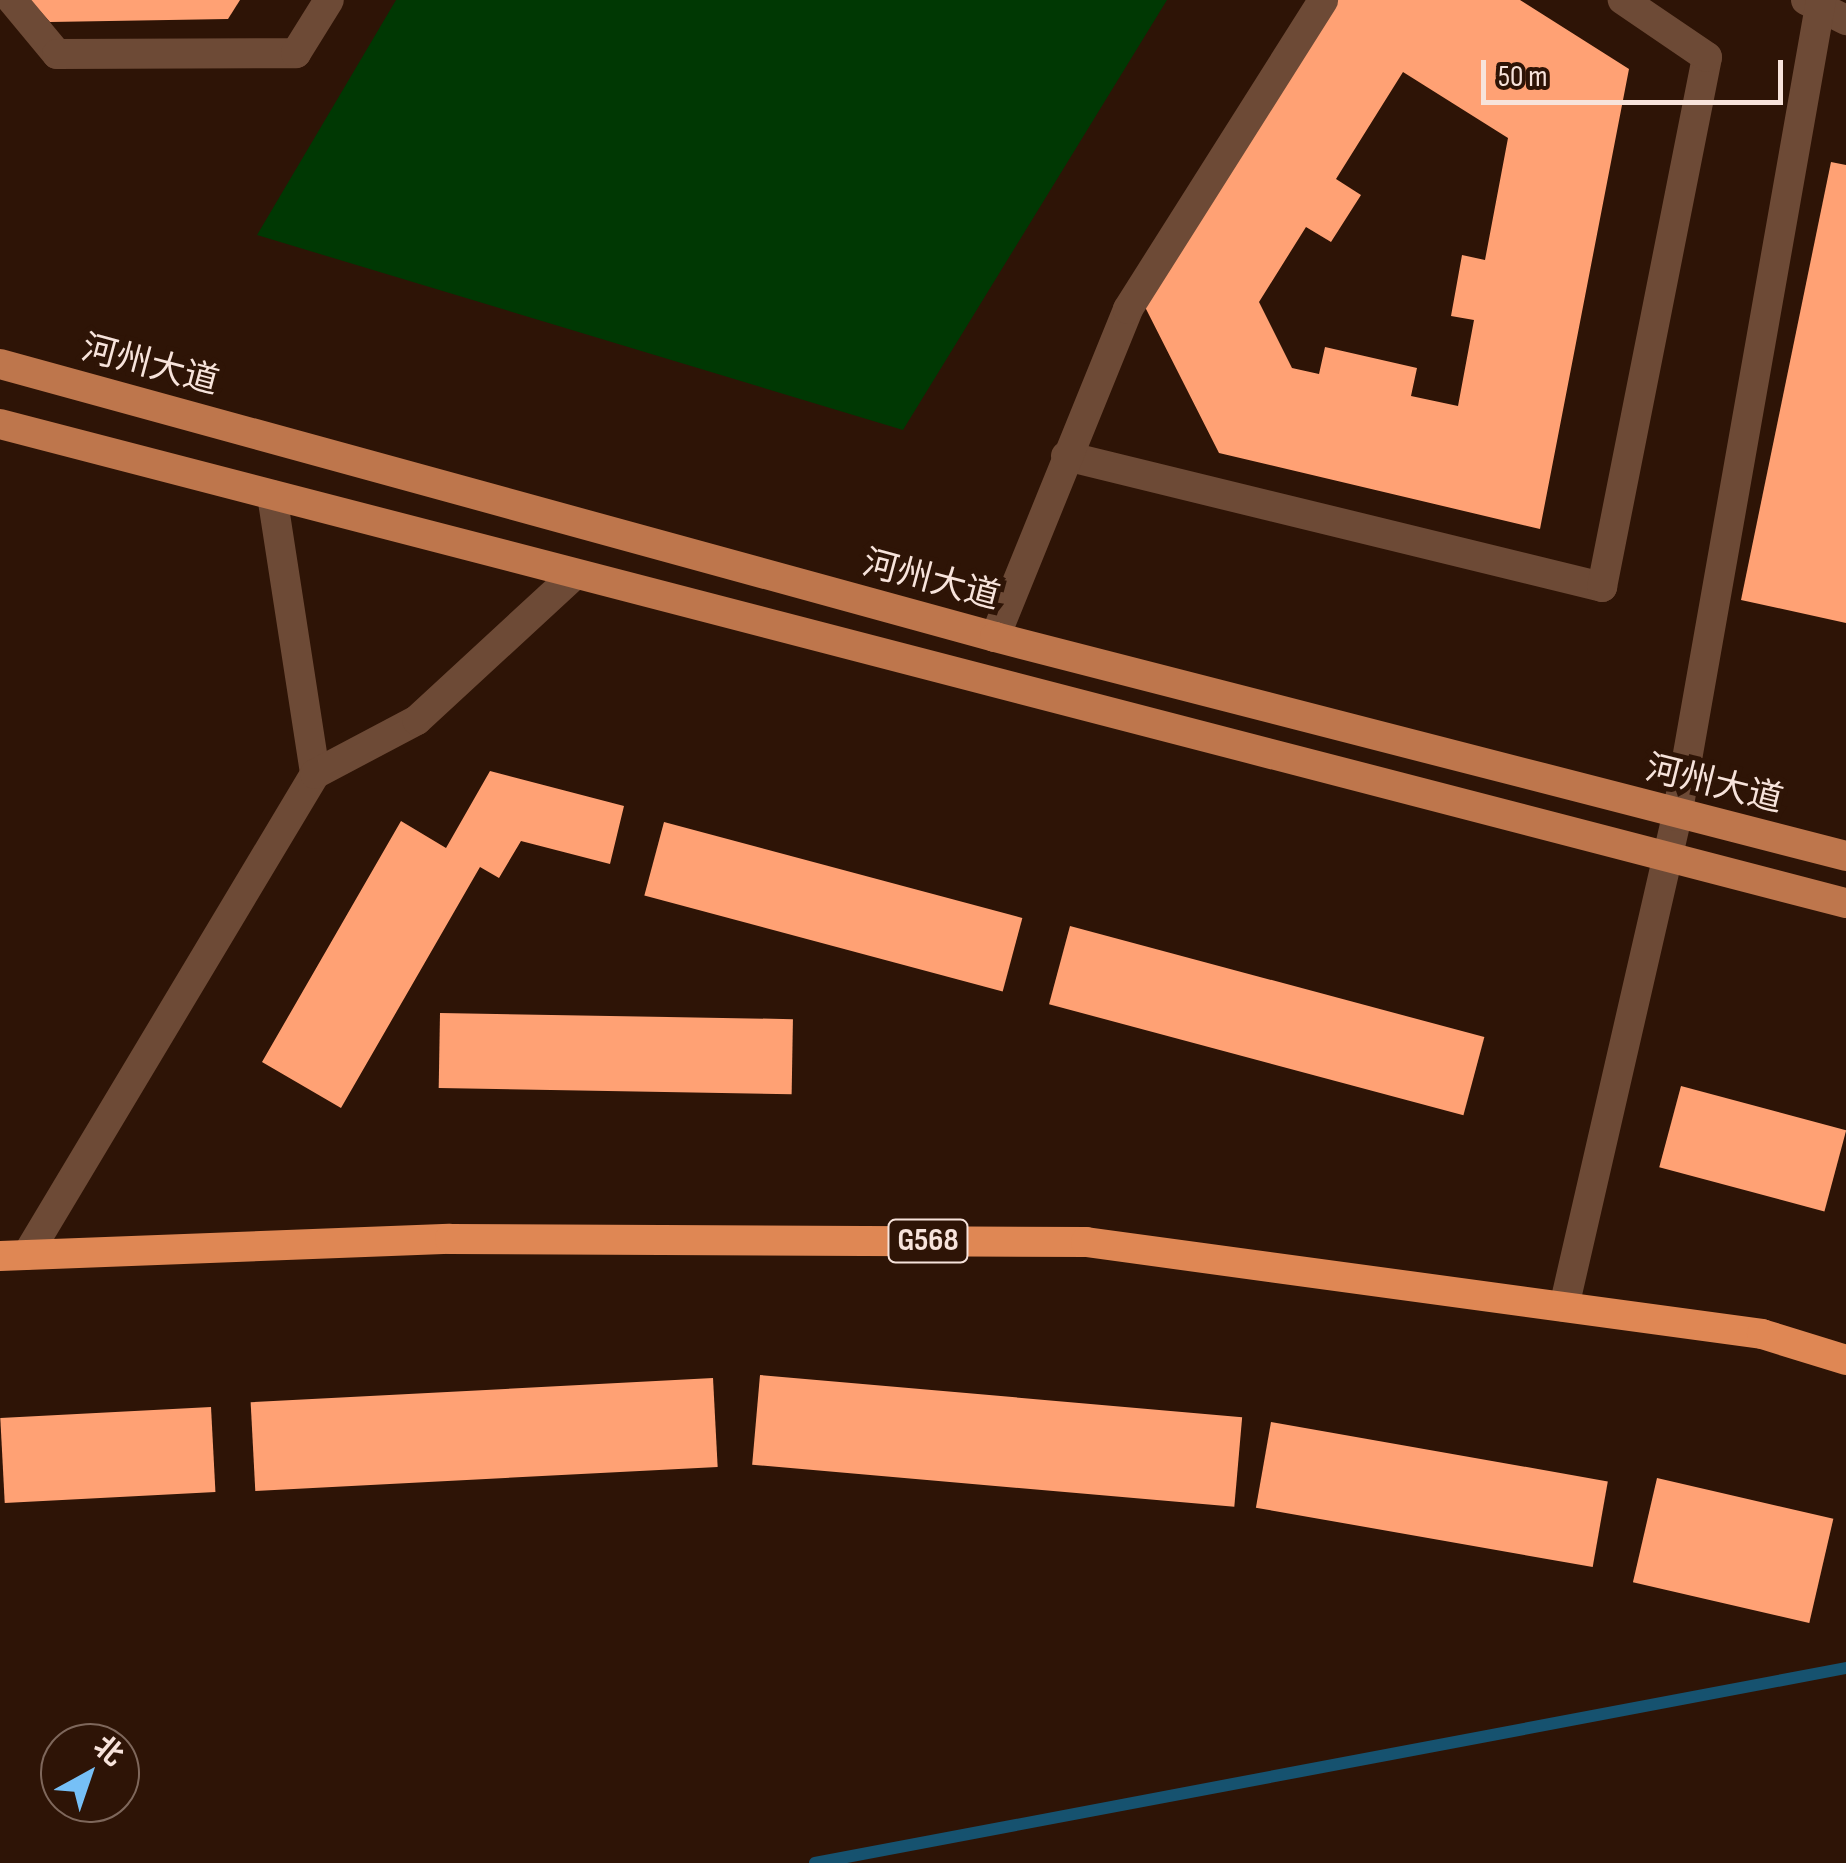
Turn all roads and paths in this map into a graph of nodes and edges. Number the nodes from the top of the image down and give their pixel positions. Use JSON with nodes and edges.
{"nodes":[{"id":1,"x":12,"y":0,"type":"edge"},
{"id":2,"x":329,"y":0,"type":"edge"},
{"id":3,"x":1323,"y":0,"type":"edge"},
{"id":4,"x":1623,"y":0,"type":"edge"},
{"id":5,"x":1823,"y":7,"type":"edge"},
{"id":6,"x":0,"y":364,"type":"edge"},
{"id":7,"x":0,"y":424,"type":"edge"},
{"id":8,"x":1066,"y":456,"type":"junction"},
{"id":9,"x":272,"y":495,"type":"junction"},
{"id":10,"x":576,"y":574,"type":"junction"},
{"id":11,"x":994,"y":637,"type":"junction"},
{"id":12,"x":315,"y":774,"type":"junction"},
{"id":13,"x":1677,"y":816,"type":"junction"},
{"id":14,"x":1846,"y":856,"type":"edge"},
{"id":15,"x":1666,"y":860,"type":"junction"},
{"id":16,"x":1846,"y":902,"type":"edge"},
{"id":17,"x":13,"y":1255,"type":"edge"},
{"id":18,"x":1564,"y":1307,"type":"junction"},
{"id":19,"x":1846,"y":1360,"type":"edge"}],
"edges":[{"from":1,"to":2,"type":"street"},
{"from":3,"to":8,"type":"street"},
{"from":4,"to":8,"type":"street"},
{"from":5,"to":13,"type":"street"},
{"from":6,"to":11,"type":"main road","name":"河州大道"},
{"from":7,"to":9,"type":"main road"},
{"from":8,"to":11,"type":"street"},
{"from":9,"to":10,"type":"main road"},
{"from":9,"to":12,"type":"street"},
{"from":10,"to":12,"type":"street"},
{"from":10,"to":15,"type":"main road"},
{"from":11,"to":13,"type":"main road","name":"河州大道"},
{"from":12,"to":17,"type":"street"},
{"from":13,"to":14,"type":"main road","name":"河州大道"},
{"from":13,"to":15,"type":"street"},
{"from":15,"to":16,"type":"main road"},
{"from":15,"to":18,"type":"street"},
{"from":17,"to":18,"type":"highway","number":"G568"},
{"from":18,"to":19,"type":"highway","number":"G568"}]}
